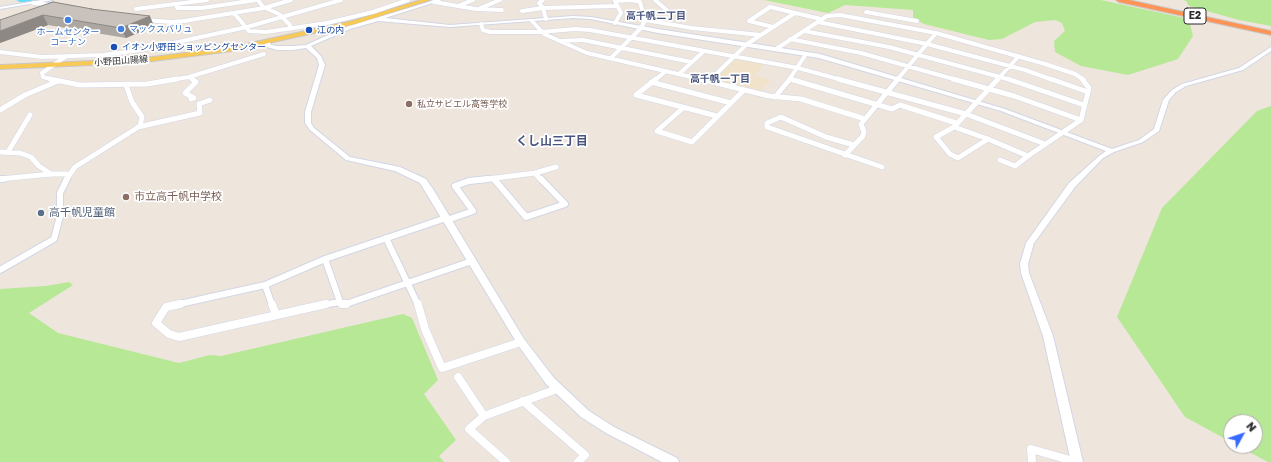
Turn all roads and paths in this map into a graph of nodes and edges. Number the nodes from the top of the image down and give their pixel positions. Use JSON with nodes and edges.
{"nodes":[{"id":1,"x":51,"y":0,"type":"edge"},
{"id":2,"x":207,"y":0,"type":"edge"},
{"id":3,"x":257,"y":0,"type":"edge"},
{"id":4,"x":291,"y":0,"type":"edge"},
{"id":5,"x":341,"y":0,"type":"edge"},
{"id":6,"x":408,"y":0,"type":"edge"},
{"id":7,"x":420,"y":0,"type":"edge"},
{"id":8,"x":440,"y":0,"type":"edge"},
{"id":9,"x":473,"y":0,"type":"edge"},
{"id":10,"x":500,"y":0,"type":"edge"},
{"id":11,"x":542,"y":0,"type":"edge"},
{"id":12,"x":615,"y":0,"type":"edge"},
{"id":13,"x":655,"y":0,"type":"edge"},
{"id":14,"x":1119,"y":0,"type":"edge"},
{"id":15,"x":1132,"y":0,"type":"edge"},
{"id":16,"x":431,"y":1,"type":"edge"},
{"id":17,"x":33,"y":3,"type":"junction"},
{"id":18,"x":177,"y":4,"type":"junction"},
{"id":19,"x":53,"y":6,"type":"edge"},
{"id":20,"x":457,"y":6,"type":"junction"},
{"id":21,"x":617,"y":6,"type":"junction"},
{"id":22,"x":263,"y":7,"type":"junction"},
{"id":23,"x":0,"y":8,"type":"edge"},
{"id":24,"x":543,"y":8,"type":"junction"},
{"id":25,"x":136,"y":9,"type":"dead end"},
{"id":26,"x":476,"y":9,"type":"junction"},
{"id":27,"x":502,"y":10,"type":"dead end"},
{"id":28,"x":522,"y":11,"type":"dead end"},
{"id":29,"x":669,"y":12,"type":"dead end"},
{"id":30,"x":866,"y":12,"type":"dead end"},
{"id":31,"x":234,"y":13,"type":"junction"},
{"id":32,"x":795,"y":13,"type":"junction"},
{"id":33,"x":891,"y":16,"type":"junction"},
{"id":34,"x":282,"y":17,"type":"junction"},
{"id":35,"x":141,"y":19,"type":"edge"},
{"id":36,"x":377,"y":19,"type":"junction"},
{"id":37,"x":546,"y":19,"type":"junction"},
{"id":38,"x":645,"y":20,"type":"junction"},
{"id":39,"x":820,"y":20,"type":"junction"},
{"id":40,"x":532,"y":21,"type":"junction"},
{"id":41,"x":917,"y":21,"type":"dead end"},
{"id":42,"x":615,"y":23,"type":"junction"},
{"id":43,"x":481,"y":24,"type":"junction"},
{"id":44,"x":888,"y":24,"type":"junction"},
{"id":45,"x":247,"y":27,"type":"junction"},
{"id":46,"x":773,"y":27,"type":"junction"},
{"id":47,"x":641,"y":28,"type":"junction"},
{"id":48,"x":290,"y":29,"type":"junction"},
{"id":49,"x":1271,"y":30,"type":"edge"},
{"id":50,"x":804,"y":31,"type":"junction"},
{"id":51,"x":266,"y":32,"type":"junction"},
{"id":52,"x":541,"y":32,"type":"junction"},
{"id":53,"x":936,"y":33,"type":"junction"},
{"id":54,"x":1271,"y":33,"type":"edge"},
{"id":55,"x":761,"y":35,"type":"junction"},
{"id":56,"x":631,"y":38,"type":"junction"},
{"id":57,"x":790,"y":39,"type":"junction"},
{"id":58,"x":562,"y":41,"type":"junction"},
{"id":59,"x":267,"y":42,"type":"junction"},
{"id":60,"x":747,"y":44,"type":"junction"},
{"id":61,"x":927,"y":44,"type":"junction"},
{"id":62,"x":307,"y":46,"type":"junction"},
{"id":63,"x":622,"y":48,"type":"junction"},
{"id":64,"x":776,"y":49,"type":"junction"},
{"id":65,"x":1271,"y":49,"type":"edge"},
{"id":66,"x":704,"y":51,"type":"junction"},
{"id":67,"x":0,"y":52,"type":"edge"},
{"id":68,"x":264,"y":54,"type":"dead end"},
{"id":69,"x":806,"y":54,"type":"junction"},
{"id":70,"x":918,"y":55,"type":"junction"},
{"id":71,"x":67,"y":56,"type":"junction"},
{"id":72,"x":734,"y":56,"type":"junction"},
{"id":73,"x":1019,"y":56,"type":"junction"},
{"id":74,"x":611,"y":58,"type":"junction"},
{"id":75,"x":691,"y":62,"type":"junction"},
{"id":76,"x":0,"y":63,"type":"edge"},
{"id":77,"x":56,"y":63,"type":"junction"},
{"id":78,"x":909,"y":66,"type":"junction"},
{"id":79,"x":1010,"y":66,"type":"junction"},
{"id":80,"x":0,"y":67,"type":"edge"},
{"id":81,"x":798,"y":68,"type":"junction"},
{"id":82,"x":666,"y":71,"type":"junction"},
{"id":83,"x":679,"y":74,"type":"junction"},
{"id":84,"x":189,"y":77,"type":"junction"},
{"id":85,"x":1000,"y":77,"type":"junction"},
{"id":86,"x":898,"y":78,"type":"junction"},
{"id":87,"x":790,"y":79,"type":"junction"},
{"id":88,"x":58,"y":81,"type":"junction"},
{"id":89,"x":709,"y":81,"type":"junction"},
{"id":90,"x":651,"y":82,"type":"junction"},
{"id":91,"x":126,"y":85,"type":"junction"},
{"id":92,"x":990,"y":89,"type":"junction"},
{"id":93,"x":744,"y":90,"type":"junction"},
{"id":94,"x":1088,"y":92,"type":"junction"},
{"id":95,"x":886,"y":93,"type":"junction"},
{"id":96,"x":775,"y":97,"type":"junction"},
{"id":97,"x":191,"y":99,"type":"dead end"},
{"id":98,"x":210,"y":100,"type":"dead end"},
{"id":99,"x":977,"y":102,"type":"junction"},
{"id":100,"x":730,"y":103,"type":"junction"},
{"id":101,"x":876,"y":105,"type":"junction"},
{"id":102,"x":1084,"y":106,"type":"junction"},
{"id":103,"x":683,"y":108,"type":"junction"},
{"id":104,"x":0,"y":110,"type":"edge"},
{"id":105,"x":30,"y":114,"type":"dead end"},
{"id":106,"x":966,"y":114,"type":"junction"},
{"id":107,"x":717,"y":116,"type":"junction"},
{"id":108,"x":865,"y":118,"type":"junction"},
{"id":109,"x":1080,"y":120,"type":"junction"},
{"id":110,"x":955,"y":125,"type":"junction"},
{"id":111,"x":138,"y":127,"type":"junction"},
{"id":112,"x":1064,"y":132,"type":"junction"},
{"id":113,"x":988,"y":139,"type":"junction"},
{"id":114,"x":1045,"y":144,"type":"junction"},
{"id":115,"x":854,"y":146,"type":"junction"},
{"id":116,"x":1112,"y":151,"type":"junction"},
{"id":117,"x":0,"y":152,"type":"edge"},
{"id":118,"x":8,"y":152,"type":"junction"},
{"id":119,"x":845,"y":155,"type":"junction"},
{"id":120,"x":1028,"y":156,"type":"junction"},
{"id":121,"x":1000,"y":160,"type":"dead end"},
{"id":122,"x":556,"y":167,"type":"dead end"},
{"id":123,"x":882,"y":168,"type":"dead end"},
{"id":124,"x":535,"y":173,"type":"junction"},
{"id":125,"x":51,"y":174,"type":"junction"},
{"id":126,"x":69,"y":174,"type":"junction"},
{"id":127,"x":493,"y":178,"type":"junction"},
{"id":128,"x":0,"y":179,"type":"edge"},
{"id":129,"x":446,"y":219,"type":"junction"},
{"id":130,"x":386,"y":238,"type":"junction"},
{"id":131,"x":325,"y":259,"type":"junction"},
{"id":132,"x":472,"y":261,"type":"junction"},
{"id":133,"x":0,"y":270,"type":"edge"},
{"id":134,"x":407,"y":283,"type":"junction"},
{"id":135,"x":266,"y":285,"type":"junction"},
{"id":136,"x":340,"y":302,"type":"junction"},
{"id":137,"x":276,"y":315,"type":"junction"},
{"id":138,"x":521,"y":342,"type":"junction"},
{"id":139,"x":458,"y":377,"type":"dead end"},
{"id":140,"x":557,"y":388,"type":"junction"},
{"id":141,"x":523,"y":401,"type":"junction"},
{"id":142,"x":484,"y":416,"type":"junction"},
{"id":143,"x":506,"y":462,"type":"edge"},
{"id":144,"x":578,"y":462,"type":"edge"},
{"id":145,"x":673,"y":462,"type":"edge"},
{"id":146,"x":1032,"y":462,"type":"edge"},
{"id":147,"x":1077,"y":462,"type":"edge"}],
"edges":[{"from":1,"to":17,"type":"street"},
{"from":2,"to":18,"type":"street"},
{"from":3,"to":18,"type":"street"},
{"from":3,"to":22,"type":"street"},
{"from":4,"to":22,"type":"street"},
{"from":5,"to":34,"type":"street"},
{"from":6,"to":48,"type":"street"},
{"from":7,"to":59,"type":"main road","name":"小野田山陽線"},
{"from":8,"to":16,"type":"street"},
{"from":9,"to":20,"type":"street"},
{"from":10,"to":26,"type":"street"},
{"from":11,"to":24,"type":"street"},
{"from":12,"to":21,"type":"street"},
{"from":12,"to":38,"type":"street"},
{"from":13,"to":29,"type":"street"},
{"from":14,"to":54,"type":"highway","number":"E2"},
{"from":15,"to":49,"type":"highway","number":"E2"},
{"from":16,"to":20,"type":"street"},
{"from":16,"to":36,"type":"street"},
{"from":16,"to":59,"type":"main road","name":"小野田山陽線"},
{"from":17,"to":19,"type":"street"},
{"from":17,"to":23,"type":"street"},
{"from":18,"to":25,"type":"street"},
{"from":20,"to":26,"type":"street"},
{"from":21,"to":24,"type":"street"},
{"from":21,"to":42,"type":"street"},
{"from":22,"to":31,"type":"street"},
{"from":22,"to":34,"type":"street"},
{"from":24,"to":28,"type":"street"},
{"from":24,"to":37,"type":"street"},
{"from":26,"to":27,"type":"street"},
{"from":30,"to":33,"type":"street"},
{"from":31,"to":35,"type":"street"},
{"from":31,"to":45,"type":"street"},
{"from":32,"to":39,"type":"street"},
{"from":32,"to":46,"type":"street"},
{"from":32,"to":46,"type":"street"},
{"from":33,"to":41,"type":"street"},
{"from":33,"to":44,"type":"street"},
{"from":34,"to":45,"type":"street"},
{"from":34,"to":48,"type":"street"},
{"from":36,"to":43,"type":"street"},
{"from":36,"to":62,"type":"street"},
{"from":37,"to":40,"type":"street"},
{"from":37,"to":42,"type":"street"},
{"from":38,"to":47,"type":"street"},
{"from":38,"to":55,"type":"street"},
{"from":39,"to":44,"type":"street"},
{"from":39,"to":50,"type":"street"},
{"from":39,"to":61,"type":"street"},
{"from":40,"to":43,"type":"street"},
{"from":40,"to":52,"type":"street"},
{"from":42,"to":47,"type":"street"},
{"from":43,"to":52,"type":"street"},
{"from":44,"to":53,"type":"street"},
{"from":45,"to":51,"type":"street"},
{"from":45,"to":71,"type":"street"},
{"from":46,"to":55,"type":"street"},
{"from":47,"to":56,"type":"street"},
{"from":47,"to":60,"type":"street"},
{"from":48,"to":51,"type":"street"},
{"from":50,"to":57,"type":"street"},
{"from":50,"to":70,"type":"street"},
{"from":51,"to":59,"type":"street"},
{"from":52,"to":56,"type":"street"},
{"from":52,"to":58,"type":"street"},
{"from":53,"to":61,"type":"street"},
{"from":53,"to":73,"type":"street"},
{"from":55,"to":60,"type":"street"},
{"from":56,"to":63,"type":"street"},
{"from":56,"to":66,"type":"street"},
{"from":57,"to":64,"type":"street"},
{"from":57,"to":78,"type":"street"},
{"from":58,"to":63,"type":"street"},
{"from":58,"to":74,"type":"street"},
{"from":59,"to":62,"type":"street"},
{"from":59,"to":77,"type":"main road","name":"小野田山陽線"},
{"from":60,"to":64,"type":"street"},
{"from":60,"to":72,"type":"street"},
{"from":61,"to":70,"type":"street"},
{"from":61,"to":79,"type":"street"},
{"from":62,"to":129,"type":"street"},
{"from":63,"to":74,"type":"street"},
{"from":63,"to":75,"type":"street"},
{"from":64,"to":69,"type":"street"},
{"from":65,"to":116,"type":"street"},
{"from":66,"to":72,"type":"street"},
{"from":66,"to":75,"type":"street"},
{"from":67,"to":71,"type":"street"},
{"from":68,"to":84,"type":"street"},
{"from":69,"to":81,"type":"street"},
{"from":69,"to":86,"type":"street"},
{"from":70,"to":78,"type":"street"},
{"from":70,"to":85,"type":"street"},
{"from":71,"to":77,"type":"street"},
{"from":72,"to":81,"type":"street"},
{"from":72,"to":89,"type":"street"},
{"from":73,"to":79,"type":"street"},
{"from":73,"to":94,"type":"street"},
{"from":74,"to":82,"type":"street"},
{"from":75,"to":83,"type":"street"},
{"from":76,"to":77,"type":"main road","name":"小野田山陽線"},
{"from":77,"to":80,"type":"main road","name":"小野田山陽線"},
{"from":77,"to":88,"type":"street"},
{"from":78,"to":86,"type":"street"},
{"from":78,"to":92,"type":"street"},
{"from":79,"to":85,"type":"street"},
{"from":79,"to":94,"type":"street"},
{"from":81,"to":87,"type":"street"},
{"from":81,"to":95,"type":"street"},
{"from":82,"to":83,"type":"street"},
{"from":82,"to":90,"type":"street"},
{"from":83,"to":89,"type":"street"},
{"from":84,"to":91,"type":"street"},
{"from":84,"to":97,"type":"street"},
{"from":85,"to":92,"type":"street"},
{"from":85,"to":102,"type":"street"},
{"from":86,"to":95,"type":"street"},
{"from":86,"to":99,"type":"street"},
{"from":87,"to":96,"type":"street"},
{"from":87,"to":101,"type":"street"},
{"from":88,"to":91,"type":"street"},
{"from":88,"to":104,"type":"street"},
{"from":89,"to":93,"type":"street"},
{"from":90,"to":100,"type":"street"},
{"from":90,"to":103,"type":"street"},
{"from":91,"to":111,"type":"street"},
{"from":92,"to":99,"type":"street"},
{"from":92,"to":109,"type":"street"},
{"from":93,"to":96,"type":"street"},
{"from":93,"to":100,"type":"street"},
{"from":94,"to":102,"type":"street"},
{"from":95,"to":101,"type":"street"},
{"from":95,"to":106,"type":"street"},
{"from":96,"to":108,"type":"street"},
{"from":98,"to":111,"type":"street"},
{"from":99,"to":106,"type":"street"},
{"from":99,"to":112,"type":"street"},
{"from":100,"to":107,"type":"street"},
{"from":101,"to":108,"type":"street"},
{"from":101,"to":110,"type":"street"},
{"from":102,"to":109,"type":"street"},
{"from":103,"to":107,"type":"street"},
{"from":103,"to":107,"type":"street"},
{"from":105,"to":118,"type":"street"},
{"from":106,"to":110,"type":"street"},
{"from":106,"to":114,"type":"street"},
{"from":108,"to":115,"type":"street"},
{"from":109,"to":112,"type":"street"},
{"from":110,"to":113,"type":"street"},
{"from":110,"to":113,"type":"street"},
{"from":111,"to":126,"type":"street"},
{"from":112,"to":114,"type":"street"},
{"from":112,"to":116,"type":"street"},
{"from":113,"to":120,"type":"street"},
{"from":114,"to":120,"type":"street"},
{"from":115,"to":119,"type":"street"},
{"from":115,"to":119,"type":"street"},
{"from":116,"to":147,"type":"street"},
{"from":117,"to":118,"type":"street"},
{"from":118,"to":125,"type":"street"},
{"from":119,"to":123,"type":"street"},
{"from":120,"to":121,"type":"street"},
{"from":122,"to":124,"type":"street"},
{"from":124,"to":127,"type":"street"},
{"from":124,"to":127,"type":"street"},
{"from":125,"to":126,"type":"street"},
{"from":125,"to":128,"type":"street"},
{"from":126,"to":133,"type":"street"},
{"from":127,"to":129,"type":"street"},
{"from":129,"to":130,"type":"street"},
{"from":129,"to":132,"type":"street"},
{"from":130,"to":131,"type":"street"},
{"from":130,"to":134,"type":"street"},
{"from":131,"to":135,"type":"street"},
{"from":131,"to":136,"type":"street"},
{"from":132,"to":134,"type":"street"},
{"from":132,"to":138,"type":"street"},
{"from":134,"to":136,"type":"street"},
{"from":134,"to":138,"type":"street"},
{"from":135,"to":137,"type":"street"},
{"from":135,"to":137,"type":"street"},
{"from":136,"to":137,"type":"street"},
{"from":138,"to":140,"type":"street"},
{"from":139,"to":142,"type":"street"},
{"from":140,"to":141,"type":"street"},
{"from":140,"to":145,"type":"street"},
{"from":141,"to":142,"type":"street"},
{"from":141,"to":144,"type":"street"},
{"from":142,"to":143,"type":"street"},
{"from":146,"to":147,"type":"street"}]}
